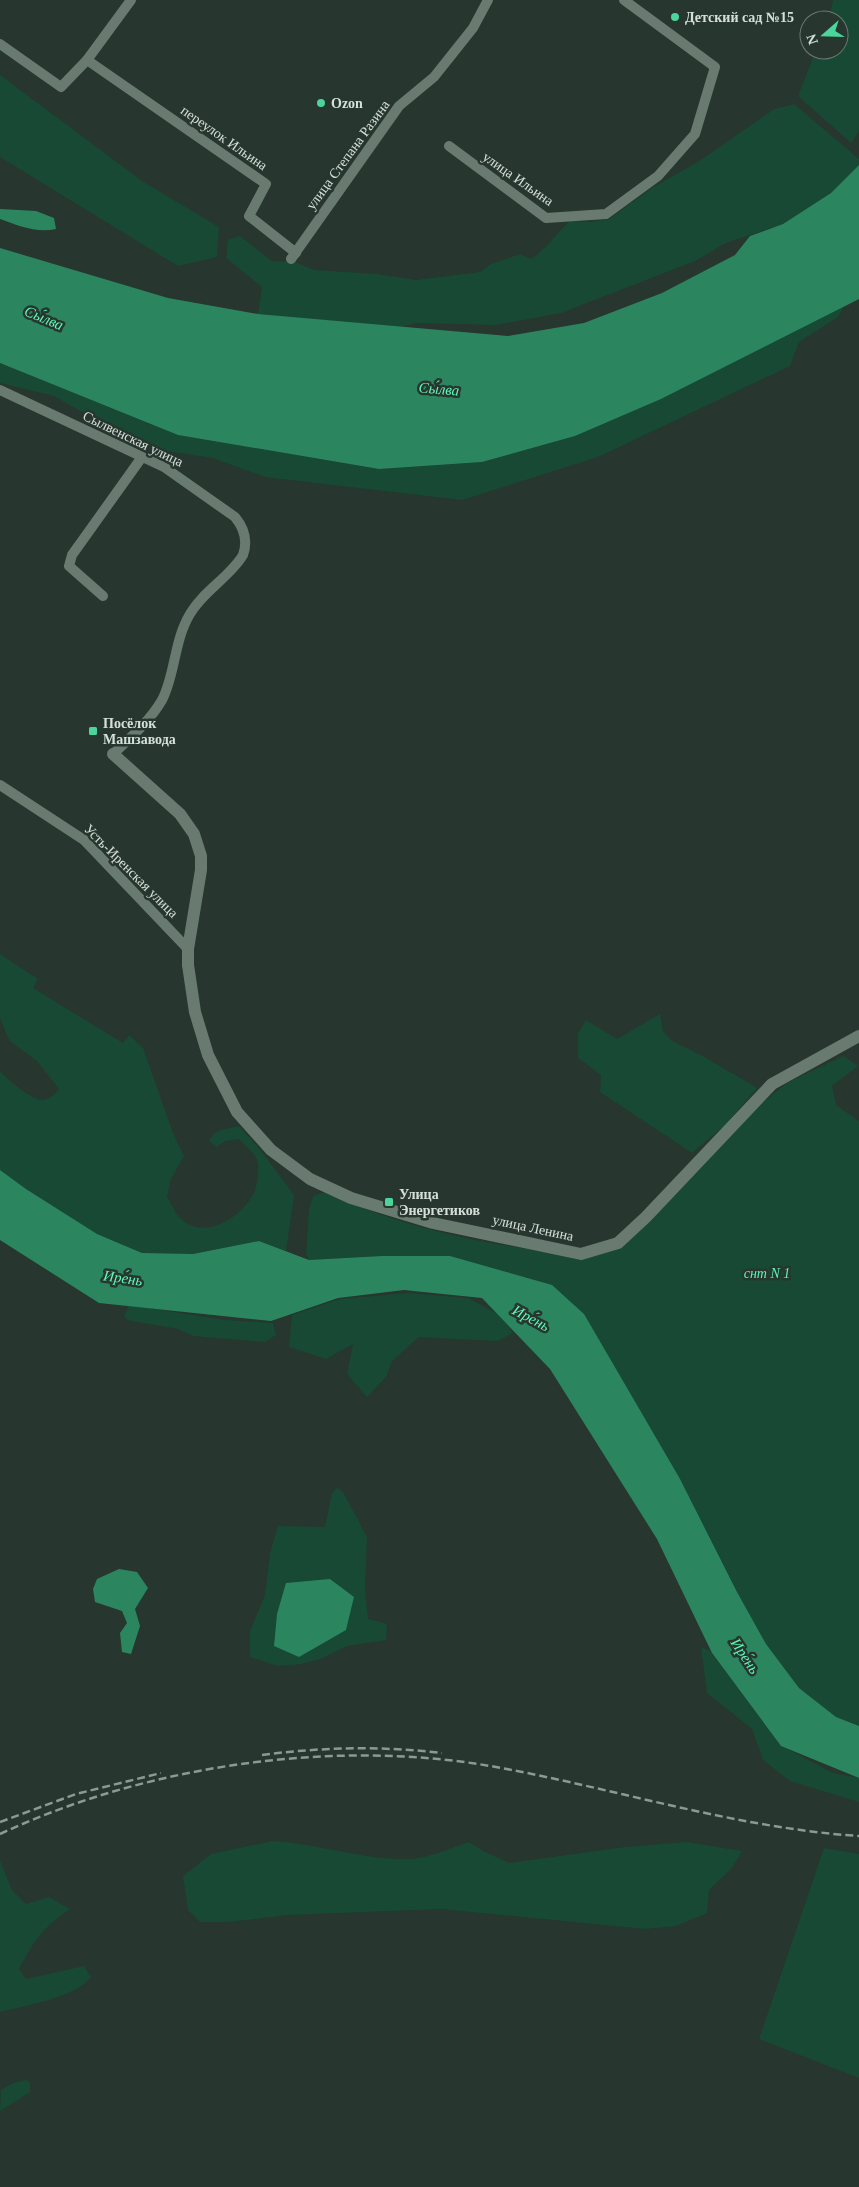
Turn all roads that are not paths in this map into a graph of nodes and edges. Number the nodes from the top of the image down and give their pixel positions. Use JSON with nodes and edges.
{"nodes":[{"id":1,"x":131,"y":0,"type":"edge"},
{"id":2,"x":488,"y":0,"type":"edge"},
{"id":3,"x":624,"y":0,"type":"edge"},
{"id":4,"x":0,"y":44,"type":"edge"},
{"id":5,"x":87,"y":60,"type":"junction"},
{"id":6,"x":449,"y":146,"type":"dead end"},
{"id":7,"x":293,"y":256,"type":"joint"},
{"id":8,"x":0,"y":390,"type":"edge"},
{"id":9,"x":142,"y":457,"type":"junction"},
{"id":10,"x":102,"y":596,"type":"dead end"},
{"id":11,"x":113,"y":754,"type":"joint"},
{"id":12,"x":0,"y":785,"type":"edge"},
{"id":13,"x":188,"y":949,"type":"junction"},
{"id":14,"x":859,"y":1036,"type":"edge"}],
"edges":[{"from":1,"to":5,"type":"street"},
{"from":2,"to":7,"type":"street","name":"улица Степана Разина"},
{"from":3,"to":6,"type":"street","name":"улица Ильина"},
{"from":4,"to":5,"type":"street"},
{"from":5,"to":7,"type":"street","name":"переулок Ильина"},
{"from":8,"to":9,"type":"street","name":"Сылвенская улица"},
{"from":9,"to":10,"type":"street"},
{"from":9,"to":11,"type":"street","name":"Сылвенская улица"},
{"from":11,"to":13,"type":"street","name":"улица Ленина"},
{"from":12,"to":13,"type":"street","name":"Усть-Иренская улица"},
{"from":13,"to":14,"type":"street","name":"улица Ленина"}]}
